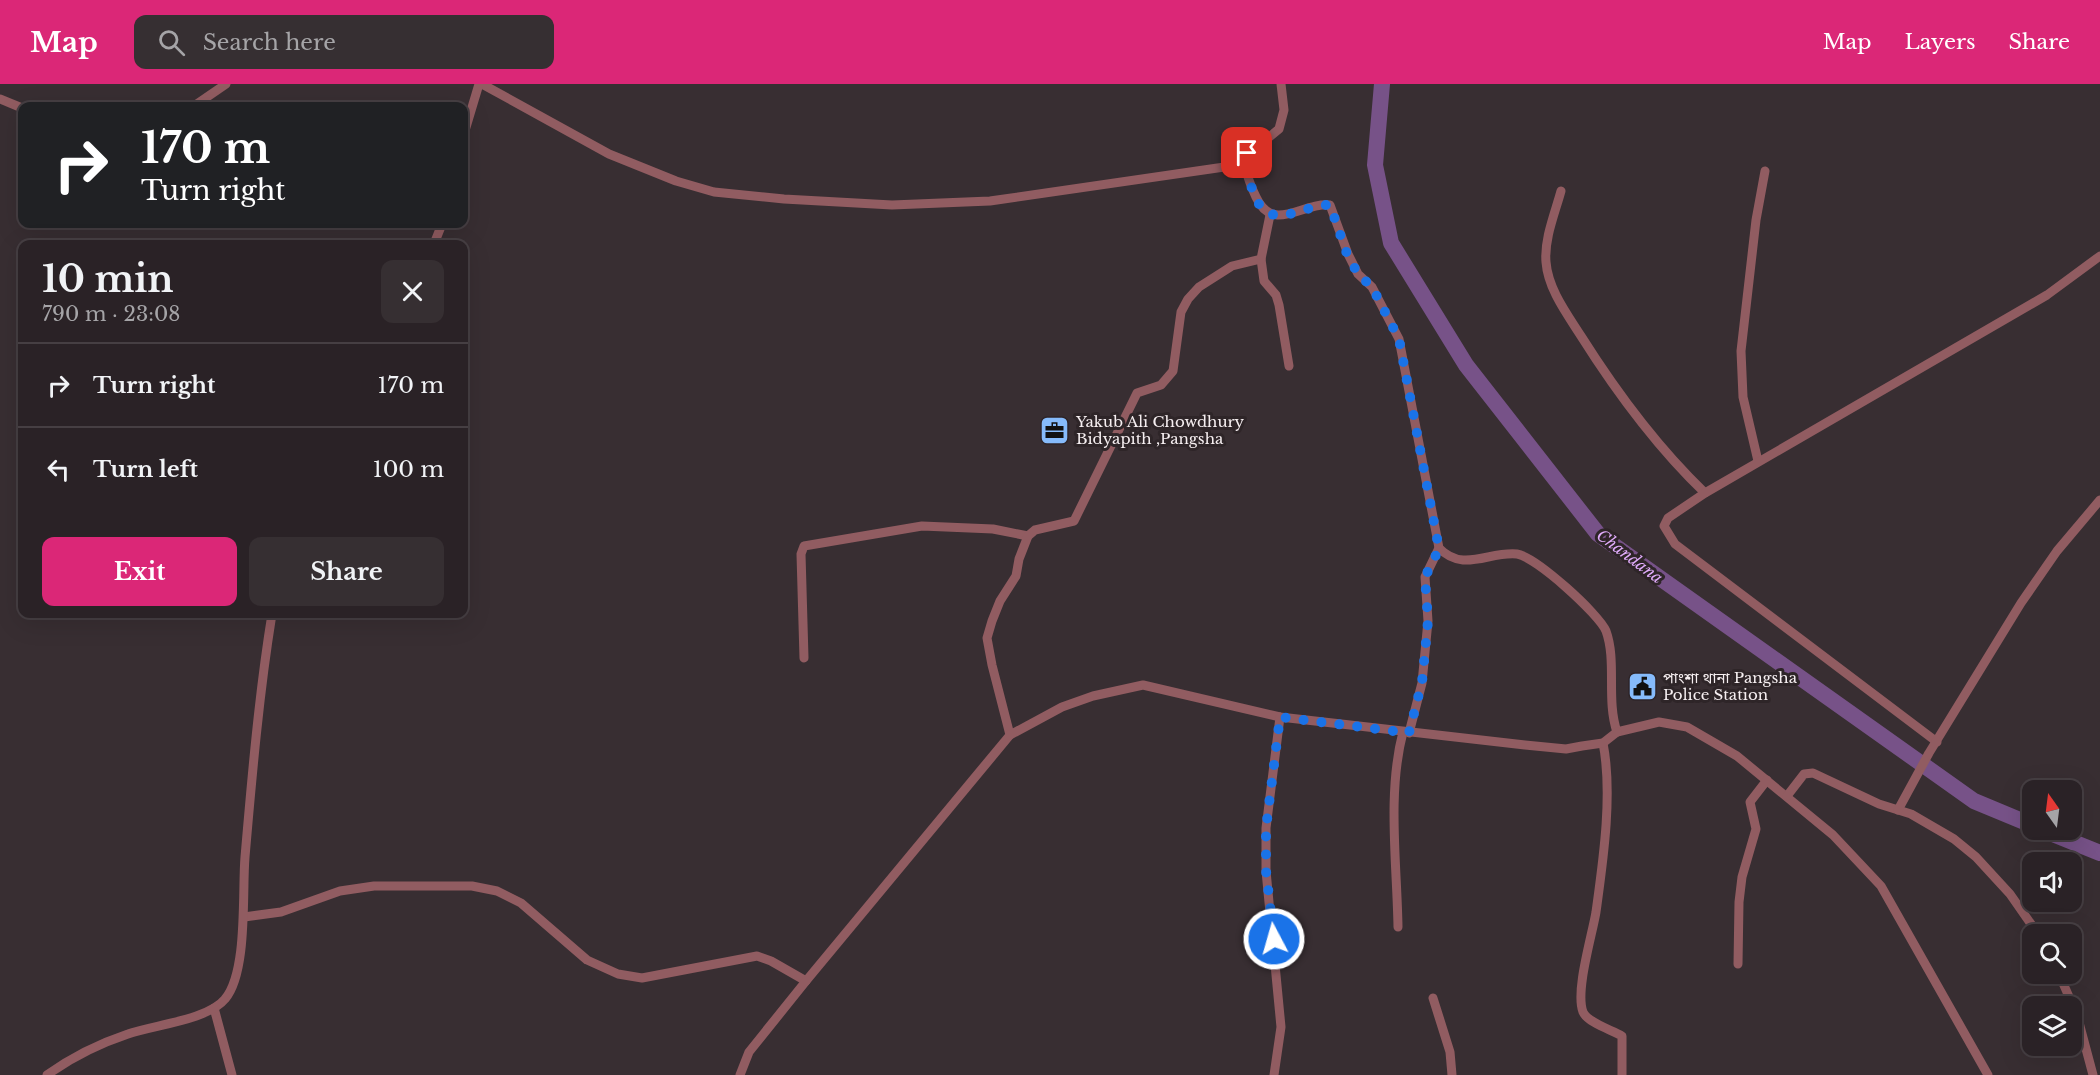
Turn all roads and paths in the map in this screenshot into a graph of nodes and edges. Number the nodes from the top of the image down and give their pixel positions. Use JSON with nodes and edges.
{"nodes":[{"id":1,"x":226,"y":84,"type":"edge"},
{"id":2,"x":481,"y":84,"type":"edge"},
{"id":3,"x":1281,"y":84,"type":"edge"},
{"id":4,"x":0,"y":99,"type":"edge"},
{"id":5,"x":200,"y":102,"type":"edge"},
{"id":6,"x":18,"y":106,"type":"edge"},
{"id":7,"x":468,"y":122,"type":"edge"},
{"id":8,"x":1245,"y":164,"type":"junction"},
{"id":9,"x":1765,"y":171,"type":"dead end"},
{"id":10,"x":1561,"y":191,"type":"dead end"},
{"id":11,"x":1270,"y":214,"type":"junction"},
{"id":12,"x":2100,"y":256,"type":"edge"},
{"id":13,"x":1261,"y":259,"type":"junction"},
{"id":14,"x":1289,"y":366,"type":"dead end"},
{"id":15,"x":1758,"y":461,"type":"junction"},
{"id":16,"x":1705,"y":493,"type":"junction"},
{"id":17,"x":2100,"y":500,"type":"edge"},
{"id":18,"x":1028,"y":536,"type":"junction"},
{"id":19,"x":1439,"y":549,"type":"junction"},
{"id":20,"x":271,"y":618,"type":"edge"},
{"id":21,"x":804,"y":658,"type":"dead end"},
{"id":22,"x":1280,"y":717,"type":"junction"},
{"id":23,"x":1406,"y":732,"type":"junction"},
{"id":24,"x":1617,"y":732,"type":"junction"},
{"id":25,"x":1011,"y":735,"type":"junction"},
{"id":26,"x":1937,"y":742,"type":"junction"},
{"id":27,"x":1603,"y":743,"type":"junction"},
{"id":28,"x":1767,"y":780,"type":"junction"},
{"id":29,"x":1786,"y":796,"type":"junction"},
{"id":30,"x":1898,"y":810,"type":"junction"},
{"id":31,"x":244,"y":917,"type":"junction"},
{"id":32,"x":2031,"y":924,"type":"edge"},
{"id":33,"x":1398,"y":927,"type":"dead end"},
{"id":34,"x":1738,"y":964,"type":"dead end"},
{"id":35,"x":806,"y":981,"type":"junction"},
{"id":36,"x":2063,"y":984,"type":"edge"},
{"id":37,"x":1433,"y":998,"type":"dead end"},
{"id":38,"x":214,"y":1008,"type":"junction"},
{"id":39,"x":47,"y":1075,"type":"edge"},
{"id":40,"x":232,"y":1075,"type":"edge"},
{"id":41,"x":740,"y":1075,"type":"edge"},
{"id":42,"x":1274,"y":1075,"type":"edge"},
{"id":43,"x":1452,"y":1075,"type":"edge"},
{"id":44,"x":1622,"y":1075,"type":"edge"},
{"id":45,"x":1988,"y":1075,"type":"edge"},
{"id":46,"x":2093,"y":1075,"type":"edge"}],
"edges":[{"from":1,"to":5,"type":"street"},
{"from":2,"to":7,"type":"street"},
{"from":2,"to":8,"type":"street"},
{"from":3,"to":8,"type":"street"},
{"from":4,"to":6,"type":"street"},
{"from":8,"to":11,"type":"street"},
{"from":9,"to":15,"type":"street"},
{"from":10,"to":16,"type":"street"},
{"from":11,"to":13,"type":"street"},
{"from":11,"to":19,"type":"street"},
{"from":12,"to":15,"type":"street"},
{"from":13,"to":14,"type":"street"},
{"from":13,"to":18,"type":"street"},
{"from":15,"to":16,"type":"street"},
{"from":16,"to":26,"type":"street"},
{"from":17,"to":26,"type":"street"},
{"from":18,"to":21,"type":"street"},
{"from":18,"to":25,"type":"street"},
{"from":19,"to":23,"type":"street"},
{"from":19,"to":24,"type":"street"},
{"from":20,"to":31,"type":"street"},
{"from":22,"to":23,"type":"street"},
{"from":22,"to":25,"type":"street"},
{"from":22,"to":42,"type":"street"},
{"from":23,"to":27,"type":"street"},
{"from":23,"to":33,"type":"street"},
{"from":24,"to":27,"type":"street"},
{"from":24,"to":28,"type":"street"},
{"from":25,"to":35,"type":"street"},
{"from":26,"to":30,"type":"street"},
{"from":27,"to":44,"type":"street"},
{"from":28,"to":29,"type":"street"},
{"from":28,"to":34,"type":"street"},
{"from":29,"to":30,"type":"street"},
{"from":29,"to":45,"type":"street"},
{"from":30,"to":32,"type":"street"},
{"from":31,"to":35,"type":"street"},
{"from":31,"to":38,"type":"street"},
{"from":35,"to":41,"type":"street"},
{"from":36,"to":46,"type":"street"},
{"from":37,"to":43,"type":"street"},
{"from":38,"to":39,"type":"street"},
{"from":38,"to":40,"type":"street"}]}
